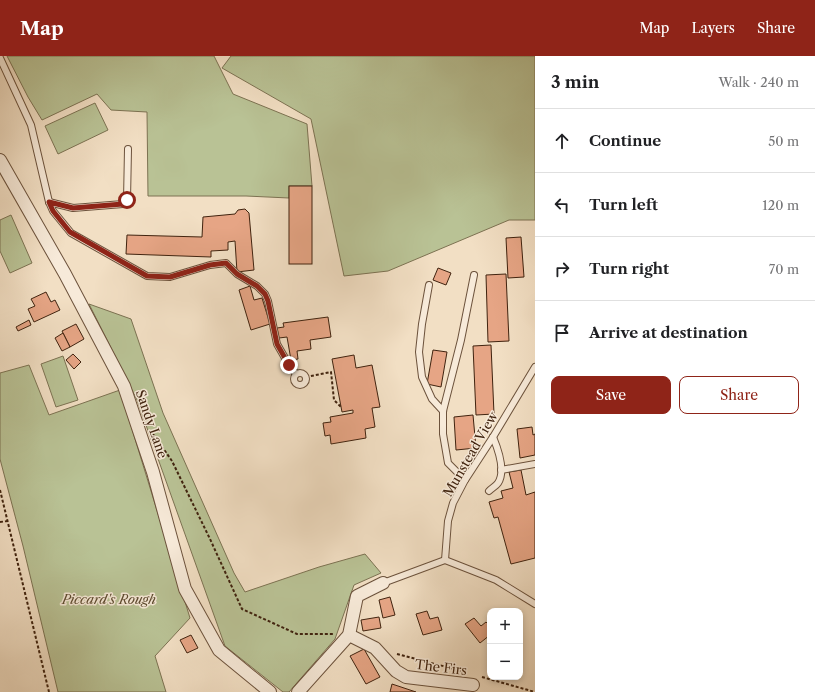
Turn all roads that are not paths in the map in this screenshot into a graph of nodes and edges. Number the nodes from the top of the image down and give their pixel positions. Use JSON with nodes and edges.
{"nodes":[{"id":1,"x":0,"y":58,"type":"edge"},
{"id":2,"x":128,"y":149,"type":"dead end"},
{"id":3,"x":0,"y":160,"type":"edge"},
{"id":4,"x":49,"y":202,"type":"junction"},
{"id":5,"x":474,"y":275,"type":"dead end"},
{"id":6,"x":429,"y":285,"type":"dead end"},
{"id":7,"x":535,"y":367,"type":"edge"},
{"id":8,"x":296,"y":374,"type":"junction"},
{"id":9,"x":443,"y":411,"type":"junction"},
{"id":10,"x":493,"y":437,"type":"junction"},
{"id":11,"x":535,"y":464,"type":"edge"},
{"id":12,"x":501,"y":470,"type":"junction"},
{"id":13,"x":465,"y":480,"type":"junction"},
{"id":14,"x":489,"y":491,"type":"dead end"},
{"id":15,"x":445,"y":560,"type":"junction"},
{"id":16,"x":383,"y":583,"type":"joint"},
{"id":17,"x":535,"y":604,"type":"edge"},
{"id":18,"x":349,"y":635,"type":"junction"},
{"id":19,"x":475,"y":680,"type":"road end"},
{"id":20,"x":270,"y":692,"type":"edge"},
{"id":21,"x":298,"y":692,"type":"edge"}],
"edges":[{"from":1,"to":4,"type":"lane"},
{"from":2,"to":4,"type":"lane"},
{"from":3,"to":20,"type":"street","name":"Sandy Lane"},
{"from":4,"to":8,"type":"lane"},
{"from":5,"to":9,"type":"lane"},
{"from":6,"to":9,"type":"lane"},
{"from":7,"to":10,"type":"lane","name":"Munstead View"},
{"from":8,"to":8,"type":"lane"},
{"from":9,"to":13,"type":"lane"},
{"from":10,"to":12,"type":"lane"},
{"from":10,"to":13,"type":"lane","name":"Munstead View"},
{"from":11,"to":12,"type":"lane"},
{"from":12,"to":14,"type":"lane"},
{"from":13,"to":15,"type":"lane","name":"Munstead View"},
{"from":15,"to":16,"type":"lane"},
{"from":15,"to":17,"type":"lane"},
{"from":16,"to":18,"type":"street"},
{"from":18,"to":19,"type":"street","name":"The Firs"},
{"from":18,"to":21,"type":"street"}]}
